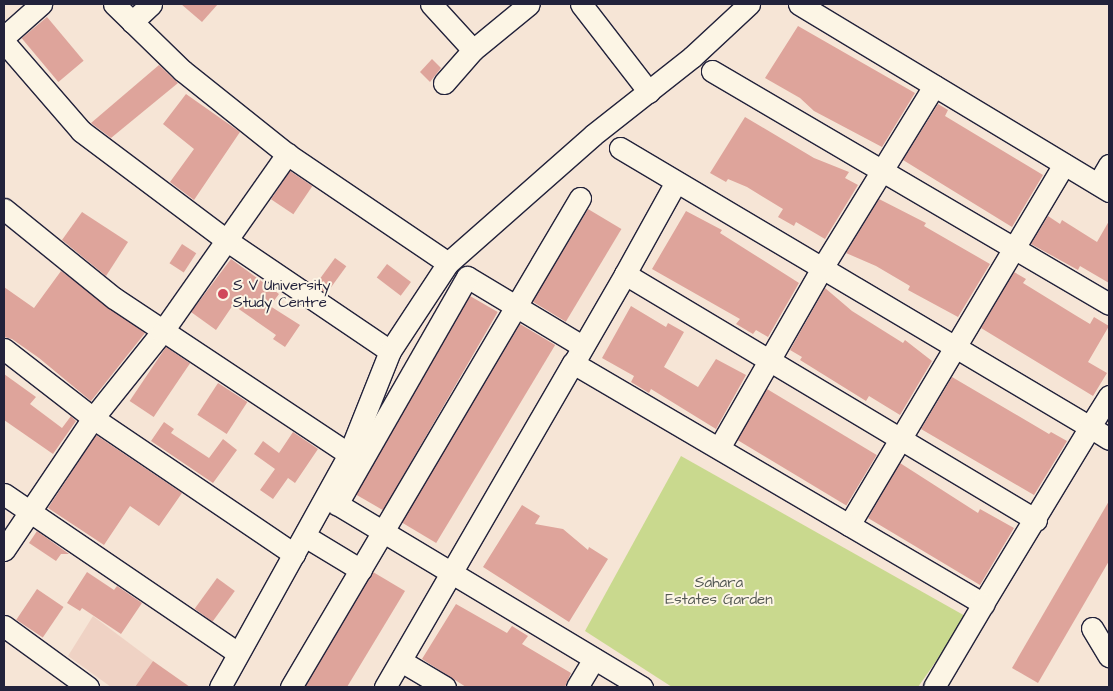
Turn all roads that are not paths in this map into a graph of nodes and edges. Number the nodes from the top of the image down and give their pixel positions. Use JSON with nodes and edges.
{"nodes":[{"id":1,"x":41,"y":4,"type":"edge"},
{"id":2,"x":114,"y":4,"type":"edge"},
{"id":3,"x":151,"y":4,"type":"edge"},
{"id":4,"x":431,"y":4,"type":"edge"},
{"id":5,"x":529,"y":4,"type":"edge"},
{"id":6,"x":581,"y":4,"type":"edge"},
{"id":7,"x":749,"y":4,"type":"edge"},
{"id":8,"x":799,"y":4,"type":"edge"},
{"id":9,"x":132,"y":22,"type":"junction"},
{"id":10,"x":4,"y":37,"type":"edge"},
{"id":11,"x":4,"y":42,"type":"edge"},
{"id":12,"x":473,"y":50,"type":"junction"},
{"id":13,"x":712,"y":71,"type":"dead end"},
{"id":14,"x":444,"y":83,"type":"dead end"},
{"id":15,"x":934,"y":86,"type":"junction"},
{"id":16,"x":649,"y":92,"type":"junction"},
{"id":17,"x":620,"y":148,"type":"dead end"},
{"id":18,"x":287,"y":154,"type":"junction"},
{"id":19,"x":1064,"y":164,"type":"junction"},
{"id":20,"x":1109,"y":165,"type":"edge"},
{"id":21,"x":883,"y":170,"type":"junction"},
{"id":22,"x":676,"y":182,"type":"junction"},
{"id":23,"x":1104,"y":188,"type":"edge"},
{"id":24,"x":580,"y":198,"type":"dead end"},
{"id":25,"x":4,"y":209,"type":"edge"},
{"id":26,"x":226,"y":240,"type":"junction"},
{"id":27,"x":1013,"y":247,"type":"junction"},
{"id":28,"x":448,"y":263,"type":"junction"},
{"id":29,"x":822,"y":268,"type":"junction"},
{"id":30,"x":625,"y":274,"type":"junction"},
{"id":31,"x":1109,"y":304,"type":"edge"},
{"id":32,"x":517,"y":308,"type":"junction"},
{"id":33,"x":162,"y":332,"type":"junction"},
{"id":34,"x":954,"y":344,"type":"junction"},
{"id":35,"x":4,"y":349,"type":"edge"},
{"id":36,"x":390,"y":351,"type":"junction"},
{"id":37,"x":577,"y":355,"type":"junction"},
{"id":38,"x":768,"y":359,"type":"junction"},
{"id":39,"x":1109,"y":396,"type":"edge"},
{"id":40,"x":92,"y":418,"type":"junction"},
{"id":41,"x":1090,"y":427,"type":"junction"},
{"id":42,"x":901,"y":437,"type":"junction"},
{"id":43,"x":1109,"y":439,"type":"edge"},
{"id":44,"x":719,"y":448,"type":"junction"},
{"id":45,"x":349,"y":454,"type":"junction"},
{"id":46,"x":4,"y":494,"type":"edge"},
{"id":47,"x":30,"y":512,"type":"junction"},
{"id":48,"x":1036,"y":520,"type":"junction"},
{"id":49,"x":849,"y":525,"type":"junction"},
{"id":50,"x":384,"y":533,"type":"junction"},
{"id":51,"x":313,"y":541,"type":"dead end"},
{"id":52,"x":4,"y":550,"type":"edge"},
{"id":53,"x":294,"y":554,"type":"junction"},
{"id":54,"x":362,"y":570,"type":"junction"},
{"id":55,"x":449,"y":573,"type":"junction"},
{"id":56,"x":983,"y":604,"type":"junction"},
{"id":57,"x":4,"y":626,"type":"edge"},
{"id":58,"x":1092,"y":628,"type":"dead end"},
{"id":59,"x":238,"y":653,"type":"junction"},
{"id":60,"x":1109,"y":656,"type":"edge"},
{"id":61,"x":594,"y":659,"type":"junction"},
{"id":62,"x":401,"y":661,"type":"junction"},
{"id":63,"x":88,"y":687,"type":"edge"},
{"id":64,"x":220,"y":687,"type":"edge"},
{"id":65,"x":291,"y":687,"type":"edge"},
{"id":66,"x":386,"y":687,"type":"edge"},
{"id":67,"x":445,"y":687,"type":"edge"},
{"id":68,"x":577,"y":687,"type":"edge"},
{"id":69,"x":642,"y":687,"type":"edge"},
{"id":70,"x":934,"y":687,"type":"edge"}],
"edges":[{"from":1,"to":10,"type":"street"},
{"from":2,"to":9,"type":"street"},
{"from":3,"to":9,"type":"street"},
{"from":4,"to":12,"type":"street"},
{"from":5,"to":12,"type":"street"},
{"from":6,"to":16,"type":"street"},
{"from":7,"to":16,"type":"street"},
{"from":8,"to":15,"type":"street"},
{"from":9,"to":18,"type":"street"},
{"from":11,"to":26,"type":"street"},
{"from":12,"to":14,"type":"street"},
{"from":13,"to":21,"type":"street"},
{"from":15,"to":19,"type":"street"},
{"from":15,"to":21,"type":"street"},
{"from":16,"to":28,"type":"street"},
{"from":17,"to":22,"type":"street"},
{"from":18,"to":26,"type":"street"},
{"from":18,"to":28,"type":"street"},
{"from":19,"to":23,"type":"street"},
{"from":19,"to":27,"type":"street"},
{"from":20,"to":23,"type":"street"},
{"from":21,"to":27,"type":"street"},
{"from":21,"to":29,"type":"street"},
{"from":22,"to":29,"type":"street"},
{"from":22,"to":30,"type":"street"},
{"from":24,"to":32,"type":"street"},
{"from":25,"to":33,"type":"street"},
{"from":26,"to":33,"type":"street"},
{"from":26,"to":36,"type":"street"},
{"from":27,"to":31,"type":"street"},
{"from":27,"to":34,"type":"street"},
{"from":28,"to":36,"type":"street"},
{"from":29,"to":34,"type":"street"},
{"from":29,"to":38,"type":"street"},
{"from":30,"to":37,"type":"street"},
{"from":30,"to":38,"type":"street"},
{"from":32,"to":37,"type":"street"},
{"from":32,"to":50,"type":"street"},
{"from":32,"to":50,"type":"street"},
{"from":33,"to":40,"type":"street"},
{"from":33,"to":45,"type":"street"},
{"from":34,"to":41,"type":"street"},
{"from":34,"to":42,"type":"street"},
{"from":35,"to":40,"type":"street"},
{"from":36,"to":45,"type":"street"},
{"from":37,"to":44,"type":"street"},
{"from":37,"to":55,"type":"street"},
{"from":38,"to":42,"type":"street"},
{"from":38,"to":44,"type":"street"},
{"from":39,"to":41,"type":"street"},
{"from":40,"to":47,"type":"street"},
{"from":40,"to":53,"type":"street"},
{"from":41,"to":43,"type":"street"},
{"from":41,"to":48,"type":"street"},
{"from":42,"to":48,"type":"street"},
{"from":42,"to":49,"type":"street"},
{"from":44,"to":49,"type":"street"},
{"from":45,"to":53,"type":"street"},
{"from":46,"to":47,"type":"street"},
{"from":47,"to":52,"type":"street"},
{"from":47,"to":59,"type":"street"},
{"from":48,"to":56,"type":"street"},
{"from":49,"to":56,"type":"street"},
{"from":50,"to":54,"type":"street"},
{"from":50,"to":55,"type":"street"},
{"from":51,"to":54,"type":"street"},
{"from":53,"to":59,"type":"street"},
{"from":54,"to":65,"type":"street"},
{"from":55,"to":61,"type":"street"},
{"from":55,"to":62,"type":"street"},
{"from":56,"to":70,"type":"street"},
{"from":57,"to":63,"type":"street"},
{"from":58,"to":60,"type":"street"},
{"from":59,"to":64,"type":"street"},
{"from":61,"to":68,"type":"street"},
{"from":61,"to":69,"type":"street"},
{"from":62,"to":66,"type":"street"},
{"from":62,"to":67,"type":"street"}]}
